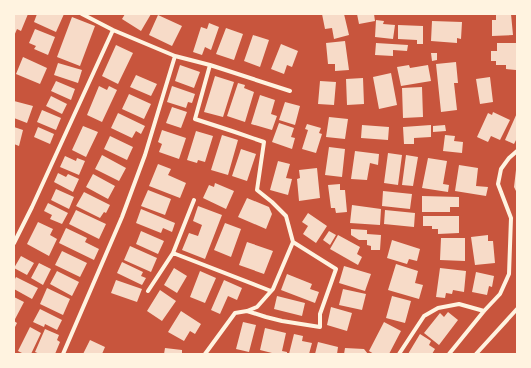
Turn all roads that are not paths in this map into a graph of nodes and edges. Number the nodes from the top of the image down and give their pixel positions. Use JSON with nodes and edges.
{"nodes":[{"id":1,"x":82,"y":14,"type":"edge"},
{"id":2,"x":113,"y":30,"type":"junction"},
{"id":3,"x":175,"y":56,"type":"junction"},
{"id":4,"x":210,"y":65,"type":"junction"},
{"id":5,"x":290,"y":91,"type":"dead end"},
{"id":6,"x":517,"y":151,"type":"edge"},
{"id":7,"x":194,"y":200,"type":"dead end"},
{"id":8,"x":293,"y":242,"type":"junction"},
{"id":9,"x":14,"y":243,"type":"edge"},
{"id":10,"x":173,"y":253,"type":"junction"},
{"id":11,"x":148,"y":290,"type":"dead end"},
{"id":12,"x":271,"y":291,"type":"junction"},
{"id":13,"x":517,"y":309,"type":"edge"},
{"id":14,"x":247,"y":311,"type":"junction"},
{"id":15,"x":484,"y":311,"type":"junction"},
{"id":16,"x":63,"y":354,"type":"edge"},
{"id":17,"x":205,"y":354,"type":"edge"},
{"id":18,"x":398,"y":354,"type":"edge"},
{"id":19,"x":449,"y":354,"type":"edge"},
{"id":20,"x":476,"y":354,"type":"edge"}],
"edges":[{"from":1,"to":2,"type":"street"},
{"from":2,"to":3,"type":"street"},
{"from":2,"to":9,"type":"street"},
{"from":3,"to":4,"type":"street"},
{"from":3,"to":16,"type":"street"},
{"from":4,"to":5,"type":"street"},
{"from":4,"to":8,"type":"street"},
{"from":6,"to":15,"type":"street"},
{"from":7,"to":10,"type":"street"},
{"from":8,"to":12,"type":"street"},
{"from":8,"to":14,"type":"street"},
{"from":10,"to":11,"type":"street"},
{"from":10,"to":12,"type":"street"},
{"from":12,"to":14,"type":"street"},
{"from":13,"to":20,"type":"street"},
{"from":14,"to":17,"type":"street"},
{"from":15,"to":18,"type":"street"},
{"from":15,"to":19,"type":"street"}]}
